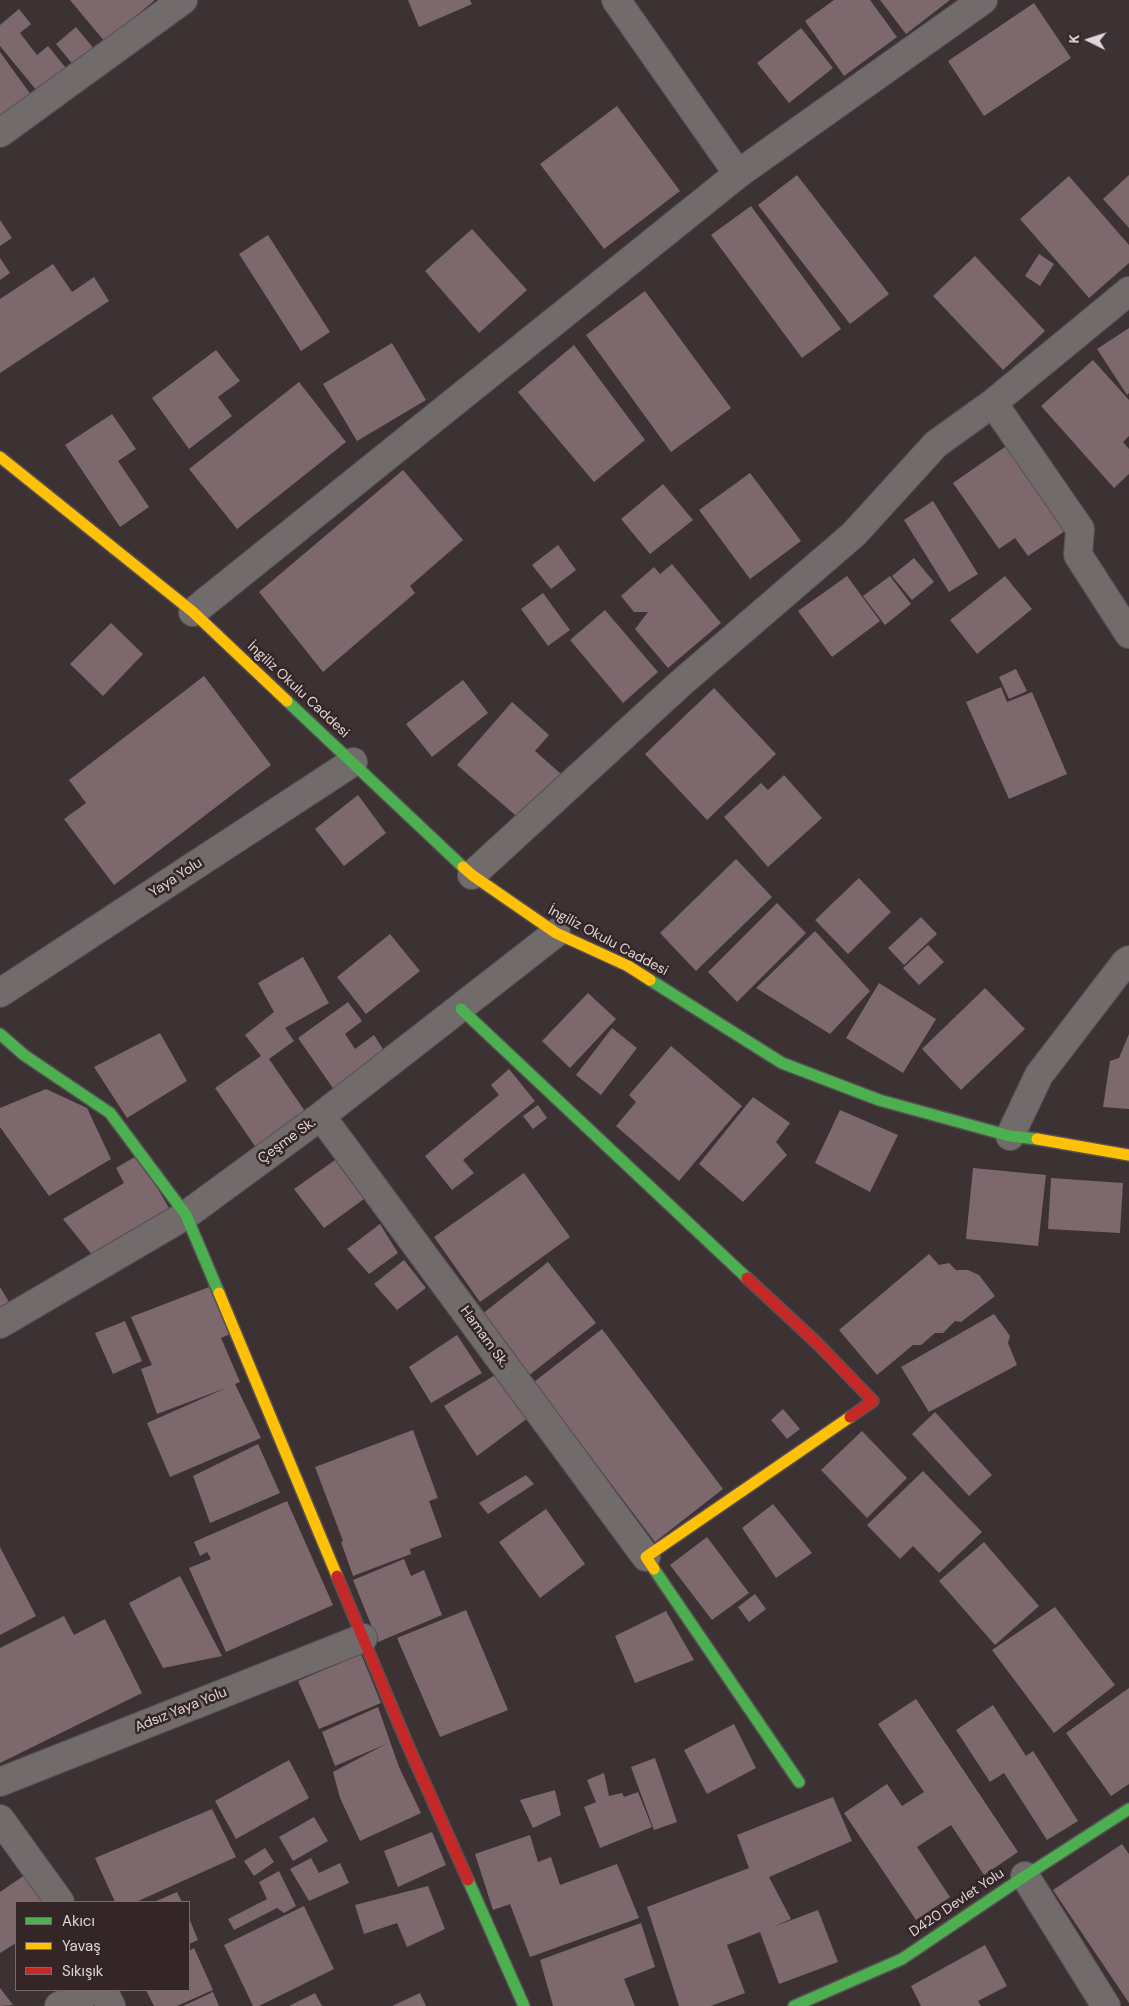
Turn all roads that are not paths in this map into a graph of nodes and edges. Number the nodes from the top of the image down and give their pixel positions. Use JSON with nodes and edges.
{"nodes":[{"id":1,"x":183,"y":0,"type":"edge"},
{"id":2,"x":616,"y":0,"type":"edge"},
{"id":3,"x":982,"y":0,"type":"edge"},
{"id":4,"x":0,"y":134,"type":"edge"},
{"id":5,"x":738,"y":174,"type":"junction"},
{"id":6,"x":1129,"y":291,"type":"edge"},
{"id":7,"x":993,"y":403,"type":"junction"},
{"id":8,"x":0,"y":457,"type":"edge"},
{"id":9,"x":193,"y":612,"type":"junction"},
{"id":10,"x":1129,"y":634,"type":"edge"},
{"id":11,"x":353,"y":762,"type":"junction"},
{"id":12,"x":472,"y":875,"type":"junction"},
{"id":13,"x":556,"y":933,"type":"junction"},
{"id":14,"x":1129,"y":960,"type":"edge"},
{"id":15,"x":0,"y":993,"type":"edge"},
{"id":16,"x":461,"y":1009,"type":"junction"},
{"id":17,"x":0,"y":1034,"type":"edge"},
{"id":18,"x":321,"y":1116,"type":"junction"},
{"id":19,"x":1010,"y":1136,"type":"junction"},
{"id":20,"x":1129,"y":1155,"type":"edge"},
{"id":21,"x":186,"y":1215,"type":"junction"},
{"id":22,"x":0,"y":1324,"type":"edge"},
{"id":23,"x":646,"y":1557,"type":"junction"},
{"id":24,"x":363,"y":1638,"type":"junction"},
{"id":25,"x":0,"y":1782,"type":"edge"},
{"id":26,"x":799,"y":1782,"type":"dead end"},
{"id":27,"x":1129,"y":1809,"type":"edge"},
{"id":28,"x":0,"y":1819,"type":"edge"},
{"id":29,"x":1025,"y":1876,"type":"junction"},
{"id":30,"x":59,"y":1901,"type":"edge"},
{"id":31,"x":91,"y":1991,"type":"edge"},
{"id":32,"x":104,"y":1991,"type":"edge"},
{"id":33,"x":59,"y":2006,"type":"edge"},
{"id":34,"x":111,"y":2006,"type":"edge"},
{"id":35,"x":524,"y":2006,"type":"edge"},
{"id":36,"x":794,"y":2006,"type":"edge"},
{"id":37,"x":1106,"y":2006,"type":"edge"}],
"edges":[{"from":1,"to":4,"type":"street"},
{"from":2,"to":5,"type":"street"},
{"from":3,"to":5,"type":"street"},
{"from":5,"to":9,"type":"street"},
{"from":6,"to":7,"type":"street"},
{"from":7,"to":10,"type":"street"},
{"from":7,"to":12,"type":"street"},
{"from":8,"to":9,"type":"street","name":"İngiliz Okulu Caddesi"},
{"from":9,"to":11,"type":"street","name":"İngiliz Okulu Caddesi"},
{"from":11,"to":12,"type":"street","name":"İngiliz Okulu Caddesi"},
{"from":11,"to":15,"type":"street","name":"Yaya Yolu"},
{"from":12,"to":13,"type":"street","name":"İngiliz Okulu Caddesi"},
{"from":13,"to":16,"type":"street","name":"Çeşme Sk."},
{"from":13,"to":19,"type":"street","name":"İngiliz Okulu Caddesi"},
{"from":14,"to":19,"type":"street"},
{"from":16,"to":18,"type":"street","name":"Çeşme Sk."},
{"from":16,"to":23,"type":"street"},
{"from":17,"to":21,"type":"street"},
{"from":18,"to":21,"type":"street","name":"Çeşme Sk."},
{"from":18,"to":23,"type":"street","name":"Hamam Sk."},
{"from":19,"to":20,"type":"street","name":"İngiliz Okulu Caddesi"},
{"from":21,"to":22,"type":"street","name":"Çeşme Sk."},
{"from":21,"to":24,"type":"street"},
{"from":23,"to":26,"type":"street"},
{"from":24,"to":25,"type":"street","name":"Adsız Yaya Yolu"},
{"from":24,"to":35,"type":"street"},
{"from":27,"to":29,"type":"street","name":"D420 Devlet Yolu"},
{"from":28,"to":30,"type":"street"},
{"from":29,"to":36,"type":"street","name":"D420 Devlet Yolu"},
{"from":29,"to":37,"type":"street"},
{"from":31,"to":33,"type":"street"},
{"from":32,"to":34,"type":"street"}]}
